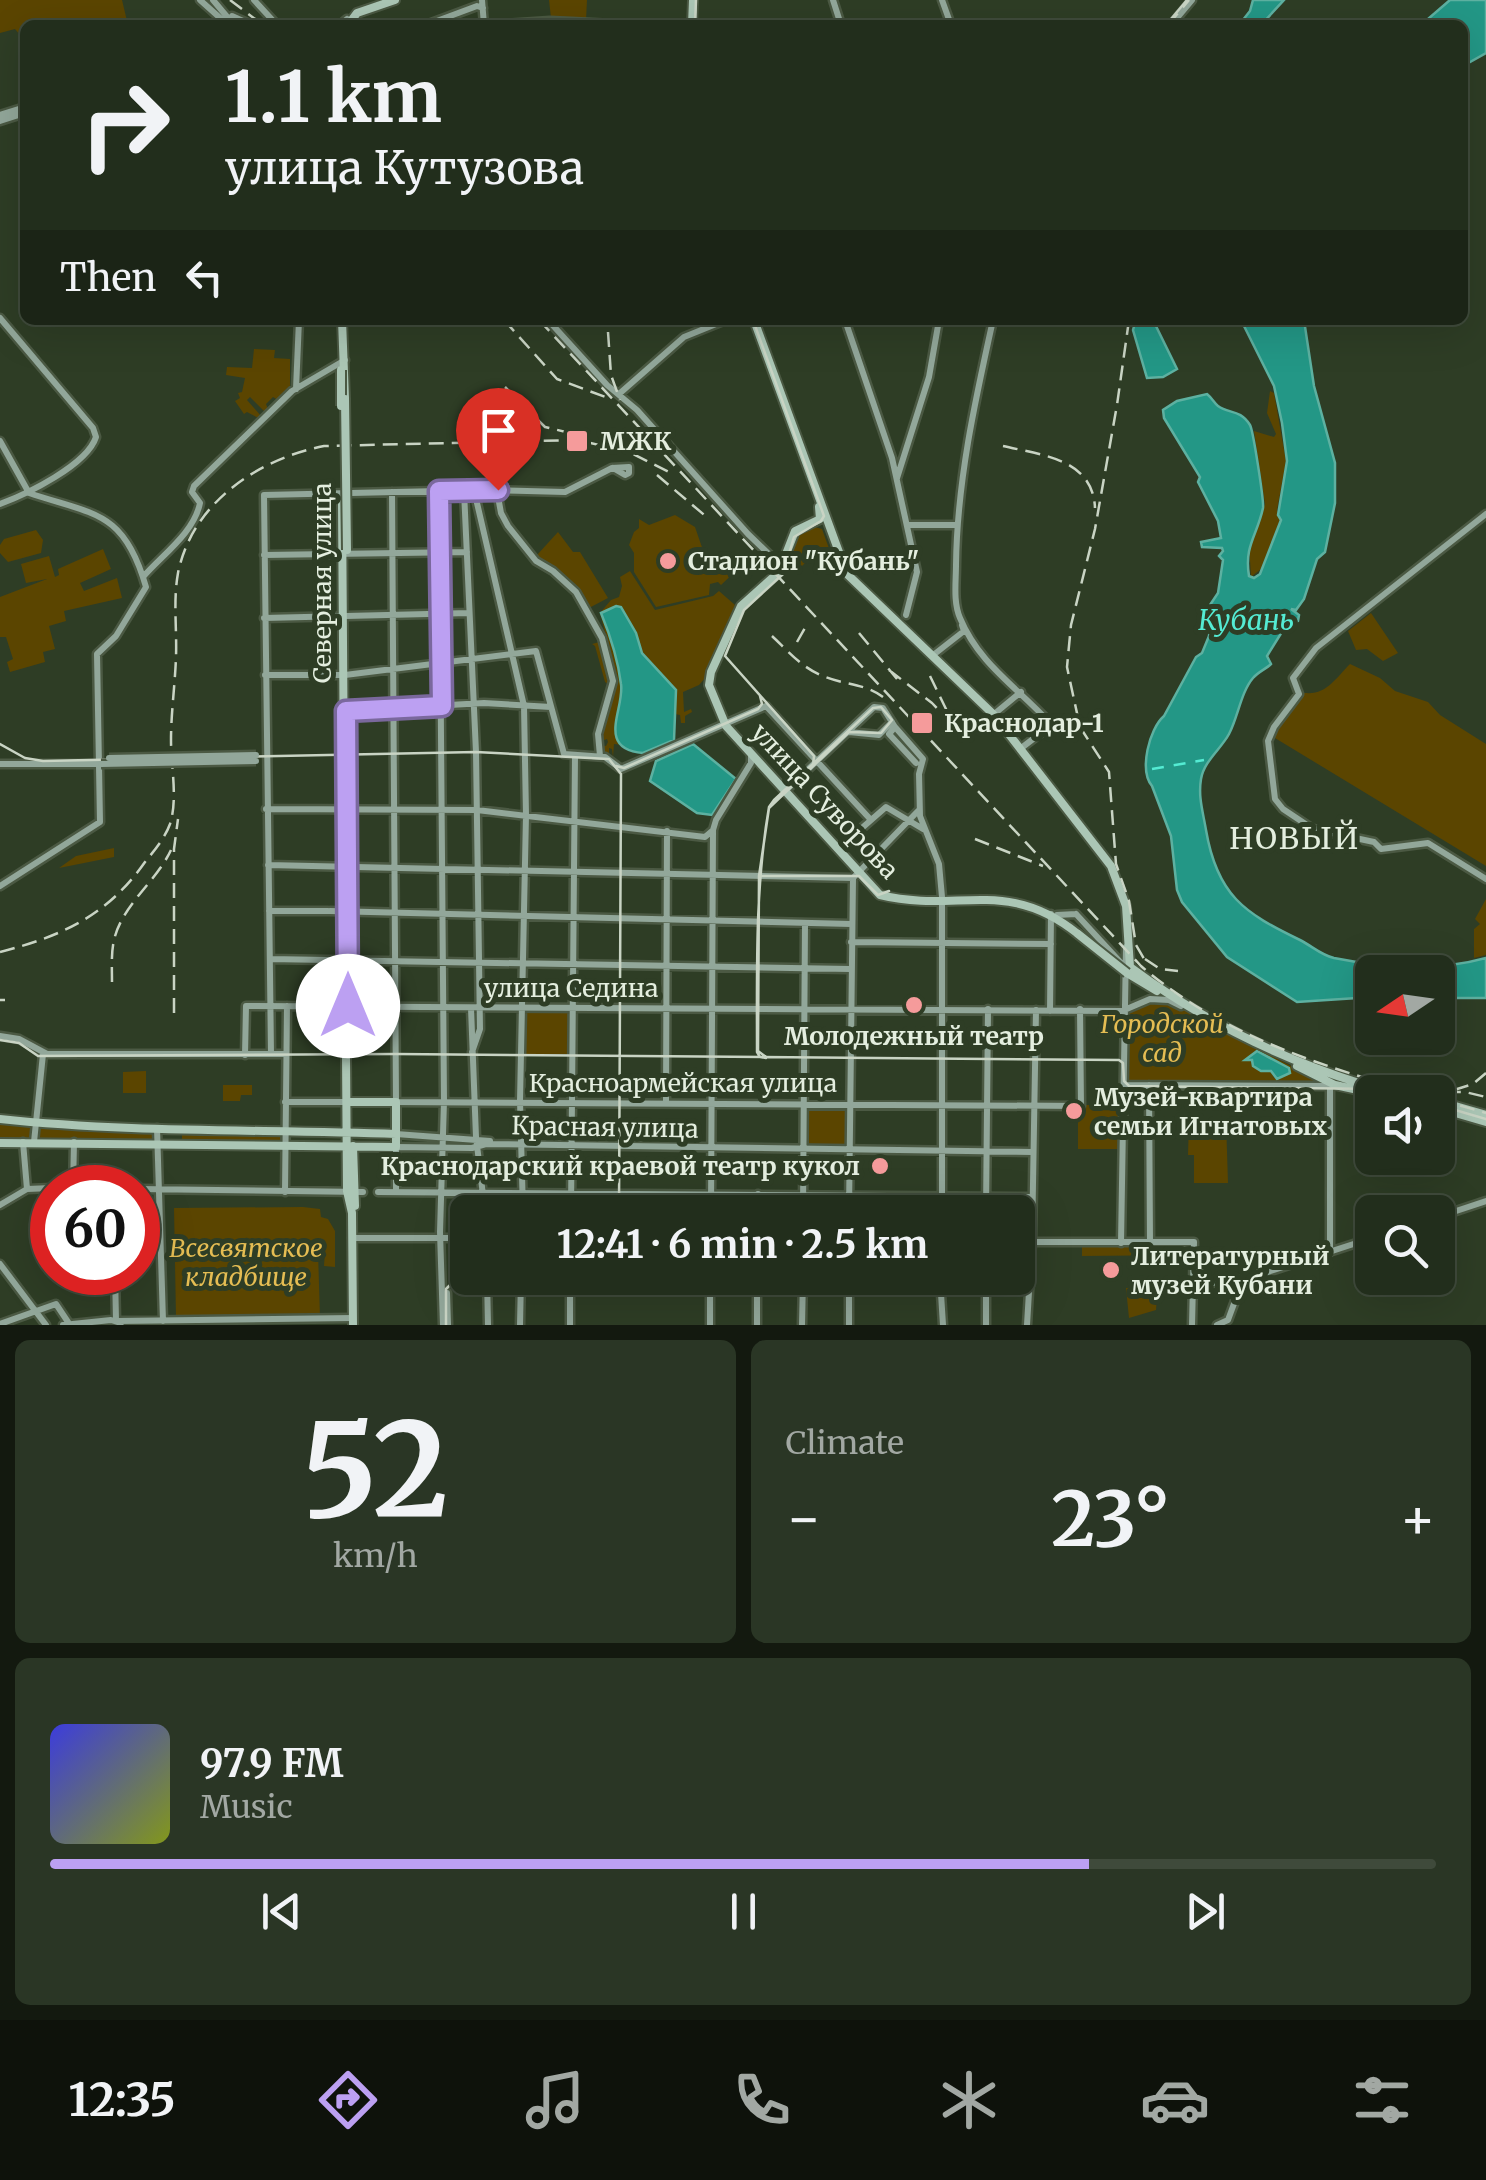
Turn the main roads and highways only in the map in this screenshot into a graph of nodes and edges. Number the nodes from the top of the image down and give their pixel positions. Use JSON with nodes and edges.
{"nodes":[{"id":1,"x":395,"y":0,"type":"edge"},
{"id":2,"x":382,"y":2,"type":"edge"},
{"id":3,"x":350,"y":20,"type":"edge"},
{"id":4,"x":340,"y":325,"type":"edge"},
{"id":5,"x":754,"y":325,"type":"edge"},
{"id":6,"x":754,"y":325,"type":"edge"},
{"id":7,"x":820,"y":519,"type":"junction"},
{"id":8,"x":833,"y":537,"type":"junction"},
{"id":9,"x":344,"y":674,"type":"junction"},
{"id":10,"x":786,"y":790,"type":"junction"},
{"id":11,"x":346,"y":808,"type":"junction"},
{"id":12,"x":856,"y":873,"type":"junction"},
{"id":13,"x":1149,"y":986,"type":"junction"},
{"id":14,"x":1200,"y":1013,"type":"junction"},
{"id":15,"x":1331,"y":1081,"type":"junction"},
{"id":16,"x":1346,"y":1083,"type":"junction"},
{"id":17,"x":1355,"y":1084,"type":"edge"},
{"id":18,"x":1355,"y":1086,"type":"edge"},
{"id":19,"x":348,"y":1102,"type":"junction"},
{"id":20,"x":1455,"y":1109,"type":"edge"},
{"id":21,"x":1486,"y":1118,"type":"edge"},
{"id":22,"x":0,"y":1119,"type":"edge"},
{"id":23,"x":348,"y":1132,"type":"junction"},
{"id":24,"x":396,"y":1134,"type":"junction"},
{"id":25,"x":0,"y":1142,"type":"edge"},
{"id":26,"x":350,"y":1146,"type":"junction"},
{"id":27,"x":354,"y":1192,"type":"junction"},
{"id":28,"x":354,"y":1239,"type":"junction"},
{"id":29,"x":352,"y":1322,"type":"edge"}],
"edges":[{"from":1,"to":2,"type":"main road"},
{"from":2,"to":3,"type":"main road"},
{"from":4,"to":9,"type":"main road","name":"Северная улица","bridge":true},
{"from":5,"to":7,"type":"main road"},
{"from":6,"to":8,"type":"main road"},
{"from":7,"to":8,"type":"main road"},
{"from":7,"to":10,"type":"main road","name":"улица Суворова"},
{"from":8,"to":14,"type":"main road","name":"улица Суворова"},
{"from":9,"to":11,"type":"main road","name":"Северная улица"},
{"from":9,"to":11,"type":"main road","name":"Северная улица"},
{"from":10,"to":12,"type":"main road","name":"улица Суворова"},
{"from":10,"to":12,"type":"main road","name":"улица Суворова"},
{"from":11,"to":19,"type":"main road","name":"Северная улица"},
{"from":12,"to":13,"type":"main road","name":"улица Суворова","bridge":true},
{"from":13,"to":14,"type":"main road","name":"улица Суворова"},
{"from":13,"to":15,"type":"main road","name":"улица Суворова"},
{"from":14,"to":15,"type":"main road","name":"улица Суворова"},
{"from":15,"to":16,"type":"main road"},
{"from":16,"to":17,"type":"main road"},
{"from":16,"to":18,"type":"main road"},
{"from":19,"to":23,"type":"main road","name":"Северная улица"},
{"from":19,"to":24,"type":"main road","name":"Красноармейская улица"},
{"from":20,"to":21,"type":"main road"},
{"from":22,"to":23,"type":"main road","name":"Красная улица"},
{"from":23,"to":24,"type":"main road","name":"Красная улица"},
{"from":23,"to":26,"type":"main road","name":"Северная улица"},
{"from":24,"to":26,"type":"main road","name":"Красная улица"},
{"from":25,"to":26,"type":"main road","name":"Красная улица"},
{"from":26,"to":27,"type":"main road","name":"Северная улица"},
{"from":27,"to":28,"type":"main road","name":"Северная улица"},
{"from":27,"to":28,"type":"main road","name":"Северная улица"},
{"from":28,"to":29,"type":"main road","name":"Северная улица"}]}
